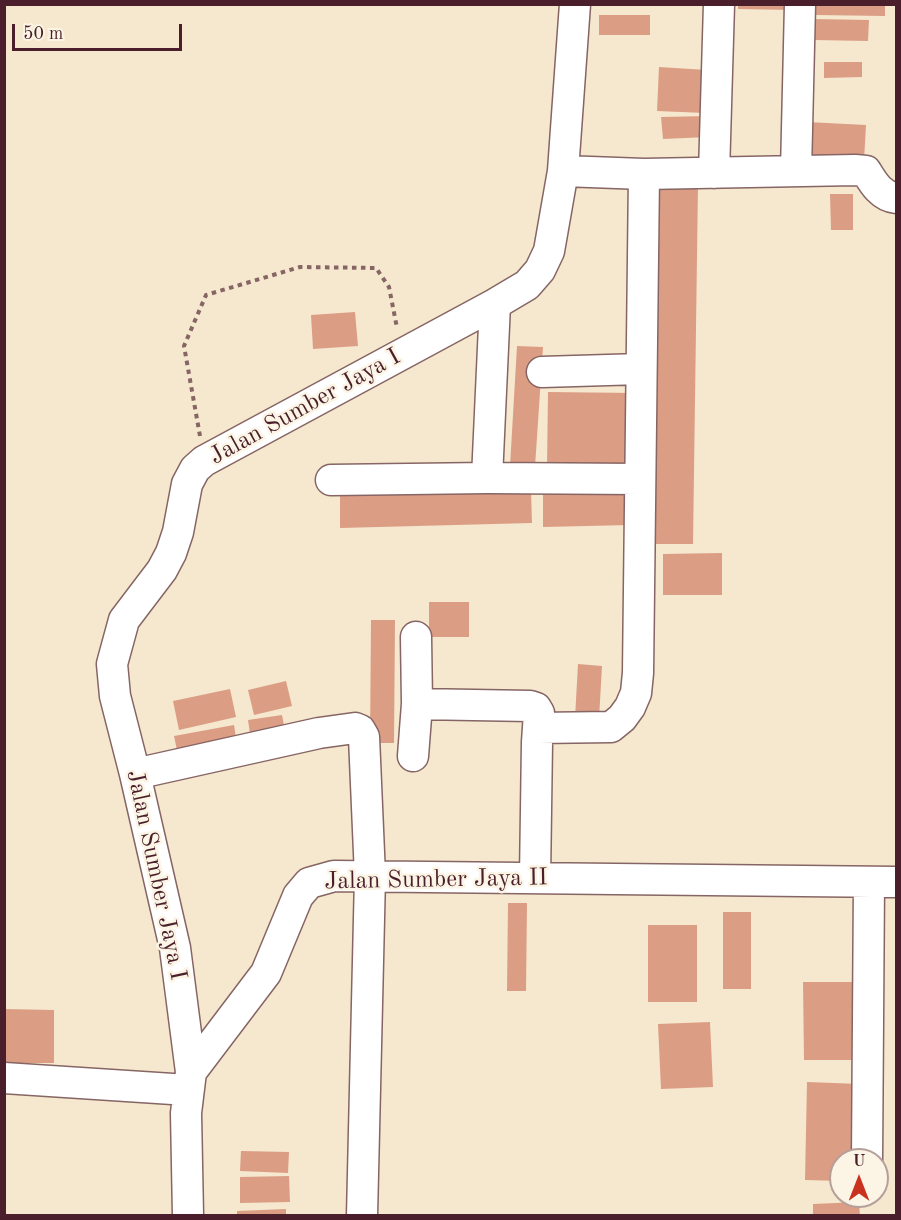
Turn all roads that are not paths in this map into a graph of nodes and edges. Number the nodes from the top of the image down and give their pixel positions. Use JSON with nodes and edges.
{"nodes":[{"id":1,"x":575,"y":4,"type":"edge"},
{"id":2,"x":719,"y":4,"type":"edge"},
{"id":3,"x":800,"y":4,"type":"edge"},
{"id":4,"x":562,"y":171,"type":"junction"},
{"id":5,"x":796,"y":171,"type":"junction"},
{"id":6,"x":714,"y":173,"type":"junction"},
{"id":7,"x":644,"y":174,"type":"junction"},
{"id":8,"x":897,"y":198,"type":"edge"},
{"id":9,"x":495,"y":304,"type":"junction"},
{"id":10,"x":642,"y":369,"type":"junction"},
{"id":11,"x":542,"y":372,"type":"dead end"},
{"id":12,"x":487,"y":478,"type":"junction"},
{"id":13,"x":640,"y":479,"type":"junction"},
{"id":14,"x":331,"y":480,"type":"dead end"},
{"id":15,"x":416,"y":637,"type":"dead end"},
{"id":16,"x":417,"y":705,"type":"junction"},
{"id":17,"x":538,"y":728,"type":"junction"},
{"id":18,"x":413,"y":756,"type":"dead end"},
{"id":19,"x":135,"y":774,"type":"junction"},
{"id":20,"x":370,"y":876,"type":"junction"},
{"id":21,"x":535,"y":878,"type":"junction"},
{"id":22,"x":883,"y":882,"type":"edge"},
{"id":23,"x":4,"y":1078,"type":"edge"},
{"id":24,"x":189,"y":1081,"type":"junction"},
{"id":25,"x":868,"y":1148,"type":"edge"},
{"id":26,"x":188,"y":1215,"type":"edge"},
{"id":27,"x":362,"y":1215,"type":"edge"}],
"edges":[{"from":1,"to":4,"type":"street","name":"Jalan Sumber Jaya I"},
{"from":2,"to":6,"type":"street"},
{"from":3,"to":5,"type":"street"},
{"from":4,"to":7,"type":"street"},
{"from":4,"to":9,"type":"street","name":"Jalan Sumber Jaya I"},
{"from":5,"to":6,"type":"street"},
{"from":5,"to":8,"type":"street"},
{"from":6,"to":7,"type":"street"},
{"from":7,"to":10,"type":"street"},
{"from":9,"to":12,"type":"street"},
{"from":9,"to":19,"type":"street","name":"Jalan Sumber Jaya I"},
{"from":10,"to":11,"type":"street"},
{"from":10,"to":13,"type":"street"},
{"from":12,"to":13,"type":"street"},
{"from":12,"to":14,"type":"street"},
{"from":13,"to":17,"type":"street"},
{"from":15,"to":16,"type":"street"},
{"from":16,"to":17,"type":"street"},
{"from":16,"to":18,"type":"street"},
{"from":17,"to":21,"type":"street"},
{"from":19,"to":20,"type":"street"},
{"from":19,"to":24,"type":"street","name":"Jalan Sumber Jaya I"},
{"from":20,"to":21,"type":"street","name":"Jalan Sumber Jaya II"},
{"from":20,"to":24,"type":"street","name":"Jalan Sumber Jaya II"},
{"from":20,"to":27,"type":"street"},
{"from":21,"to":22,"type":"street","name":"Jalan Sumber Jaya II"},
{"from":22,"to":25,"type":"street"},
{"from":23,"to":24,"type":"street"},
{"from":24,"to":26,"type":"street"}]}
